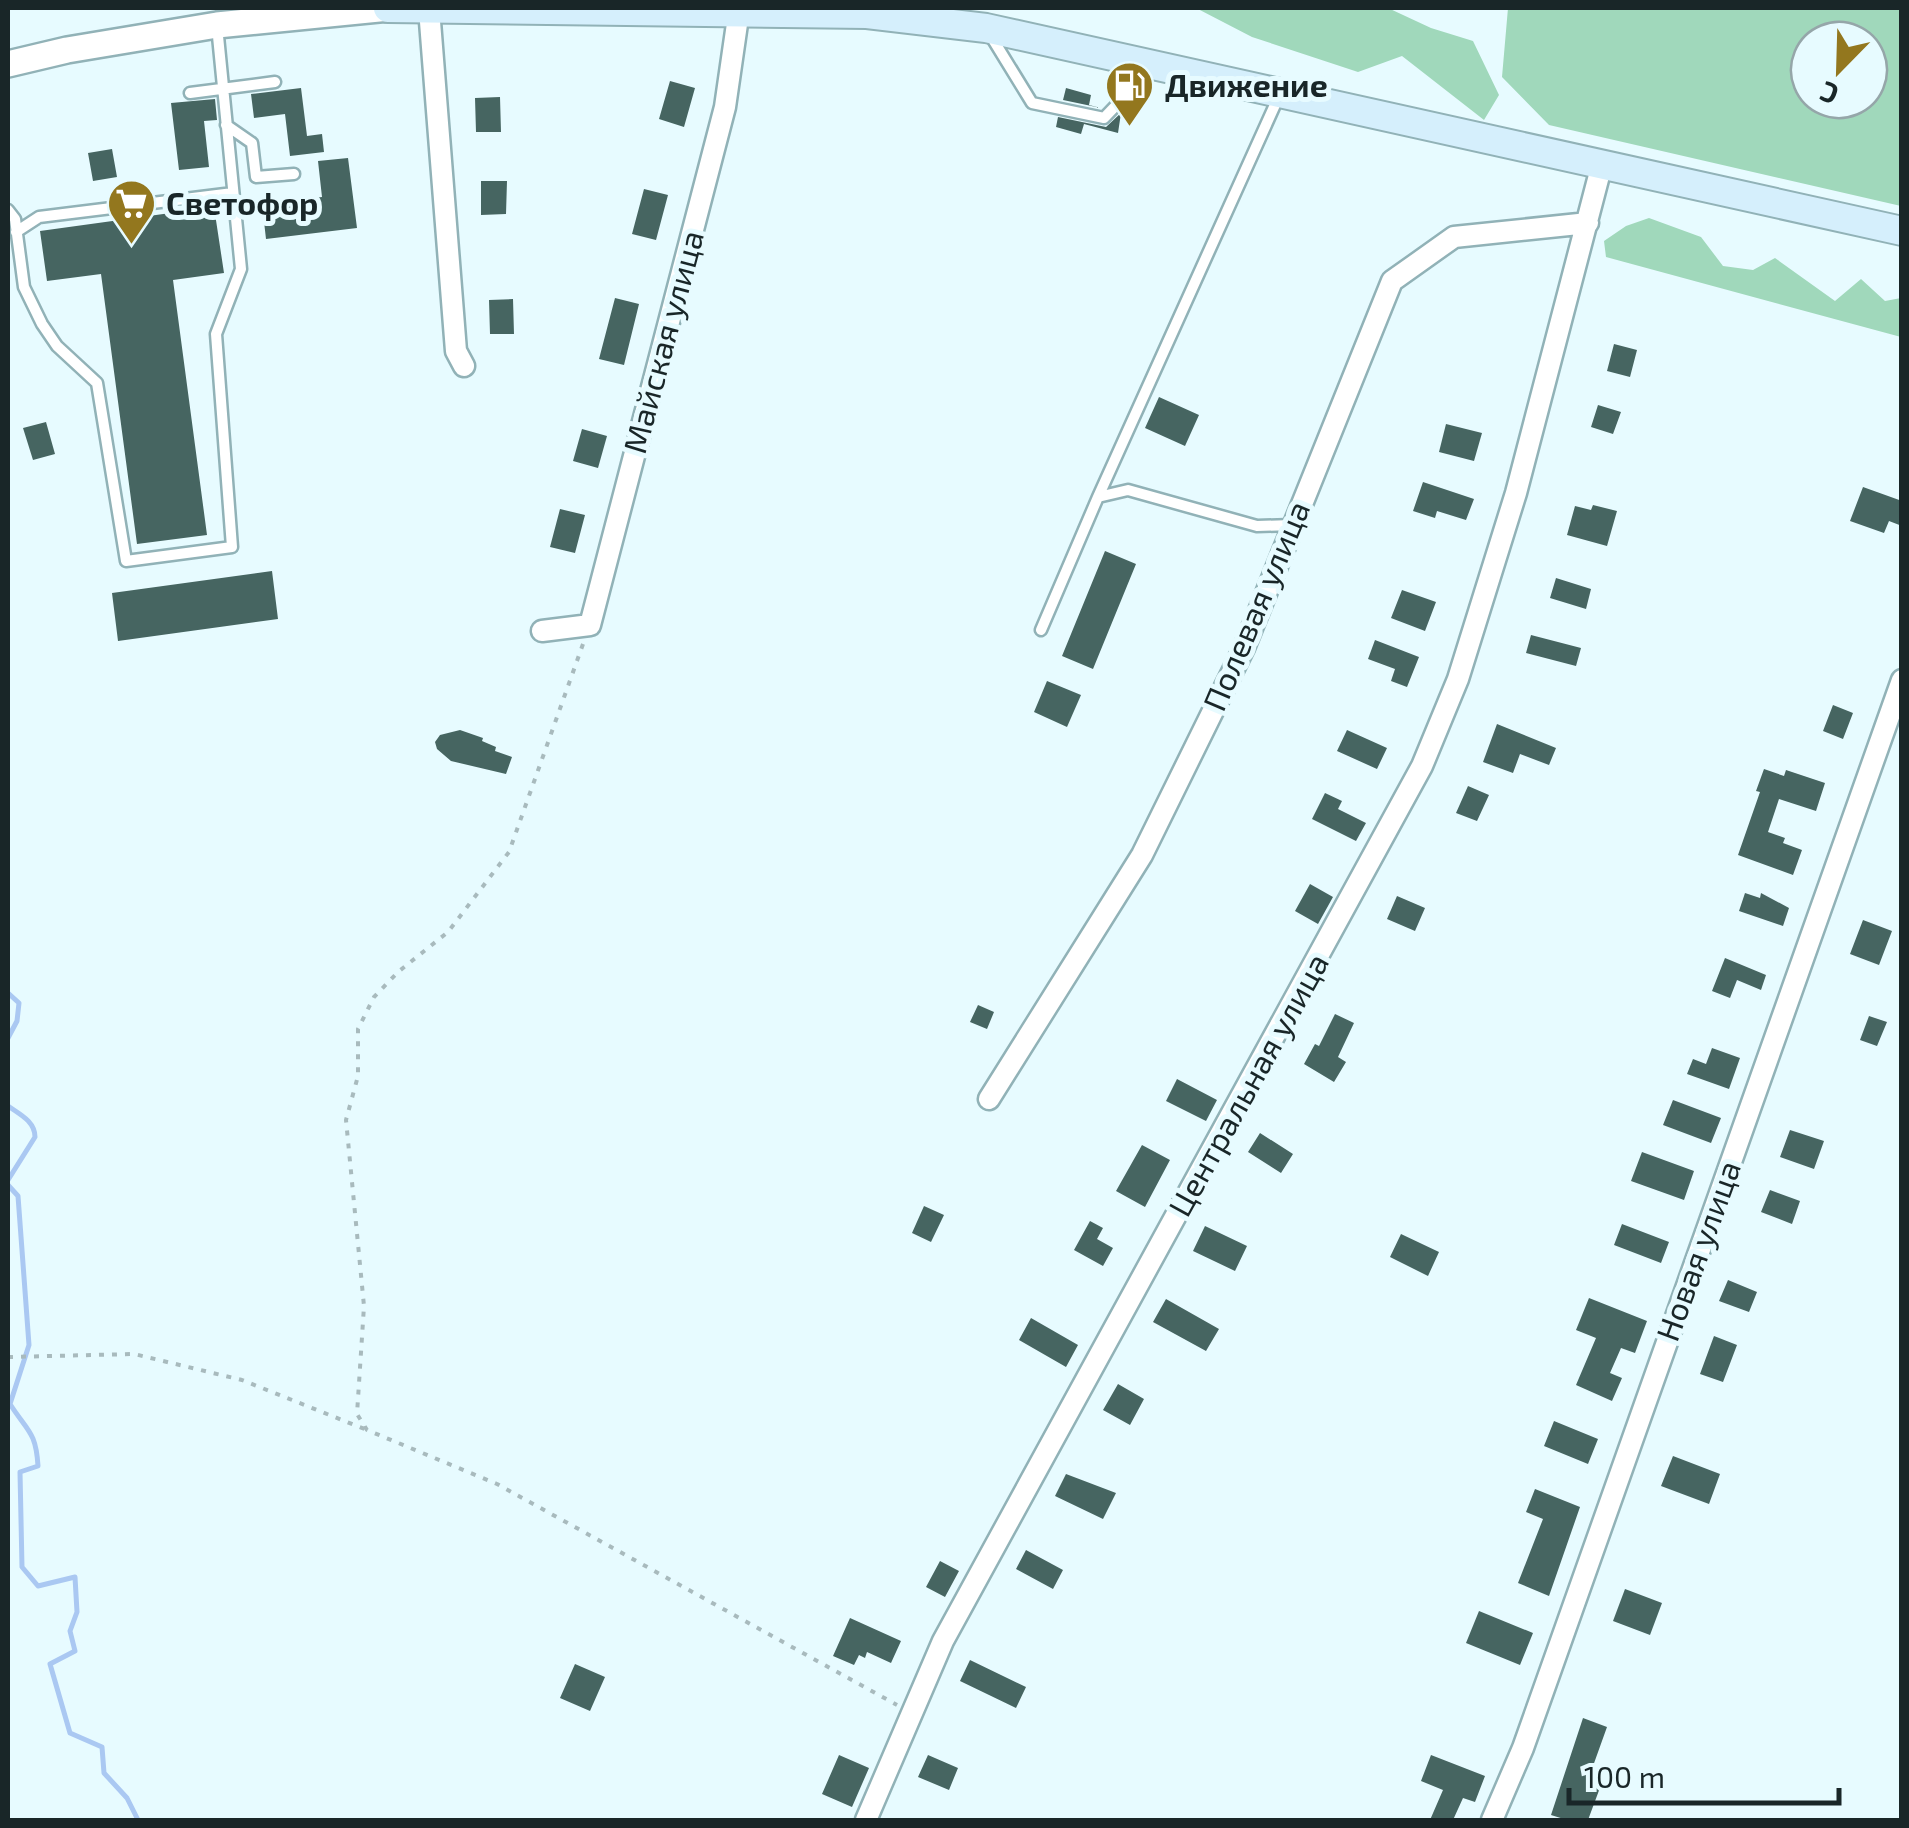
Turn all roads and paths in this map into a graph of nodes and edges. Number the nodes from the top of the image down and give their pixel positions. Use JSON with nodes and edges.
{"nodes":[{"id":1,"x":388,"y":8,"type":"edge"},
{"id":2,"x":429,"y":8,"type":"edge"},
{"id":3,"x":739,"y":10,"type":"edge"},
{"id":4,"x":218,"y":25,"type":"junction"},
{"id":5,"x":986,"y":28,"type":"junction"},
{"id":6,"x":8,"y":64,"type":"edge"},
{"id":7,"x":1156,"y":64,"type":"junction"},
{"id":8,"x":274,"y":82,"type":"dead end"},
{"id":9,"x":222,"y":89,"type":"junction"},
{"id":10,"x":1281,"y":92,"type":"junction"},
{"id":11,"x":190,"y":93,"type":"dead end"},
{"id":12,"x":226,"y":125,"type":"junction"},
{"id":13,"x":1602,"y":164,"type":"junction"},
{"id":14,"x":294,"y":174,"type":"dead end"},
{"id":15,"x":234,"y":193,"type":"junction"},
{"id":16,"x":8,"y":210,"type":"edge"},
{"id":17,"x":1588,"y":223,"type":"junction"},
{"id":18,"x":1902,"y":231,"type":"edge"},
{"id":19,"x":16,"y":232,"type":"junction"},
{"id":20,"x":464,"y":366,"type":"dead end"},
{"id":21,"x":1098,"y":497,"type":"junction"},
{"id":22,"x":1293,"y":525,"type":"junction"},
{"id":23,"x":590,"y":625,"type":"junction"},
{"id":24,"x":1042,"y":630,"type":"dead end"},
{"id":25,"x":542,"y":631,"type":"dead end"},
{"id":26,"x":1902,"y":680,"type":"edge"},
{"id":27,"x":989,"y":1099,"type":"dead end"},
{"id":28,"x":8,"y":1358,"type":"edge"},
{"id":29,"x":367,"y":1430,"type":"junction"},
{"id":30,"x":910,"y":1712,"type":"junction"},
{"id":31,"x":866,"y":1820,"type":"edge"},
{"id":32,"x":1492,"y":1820,"type":"edge"}],
"edges":[{"from":1,"to":2,"type":"main road"},
{"from":1,"to":4,"type":"street"},
{"from":2,"to":3,"type":"main road"},
{"from":2,"to":20,"type":"street"},
{"from":3,"to":5,"type":"main road"},
{"from":3,"to":23,"type":"street","name":"Майская улица"},
{"from":4,"to":6,"type":"street"},
{"from":4,"to":9,"type":"lane"},
{"from":5,"to":7,"type":"main road"},
{"from":5,"to":7,"type":"lane"},
{"from":7,"to":10,"type":"main road"},
{"from":8,"to":9,"type":"lane"},
{"from":9,"to":11,"type":"lane"},
{"from":9,"to":12,"type":"lane"},
{"from":10,"to":13,"type":"main road"},
{"from":10,"to":21,"type":"lane"},
{"from":12,"to":14,"type":"lane"},
{"from":12,"to":15,"type":"lane"},
{"from":13,"to":17,"type":"street","name":"Центральная улица"},
{"from":13,"to":18,"type":"main road"},
{"from":15,"to":19,"type":"lane"},
{"from":15,"to":19,"type":"lane"},
{"from":16,"to":19,"type":"lane"},
{"from":17,"to":22,"type":"street","name":"Полевая улица"},
{"from":17,"to":30,"type":"street","name":"Центральная улица"},
{"from":21,"to":22,"type":"lane"},
{"from":21,"to":24,"type":"lane"},
{"from":22,"to":27,"type":"street","name":"Полевая улица"},
{"from":23,"to":25,"type":"street"},
{"from":23,"to":29,"type":"path"},
{"from":26,"to":32,"type":"street","name":"Новая улица"},
{"from":28,"to":29,"type":"path"},
{"from":29,"to":30,"type":"path"},
{"from":30,"to":31,"type":"street","name":"Центральная улица"}]}
